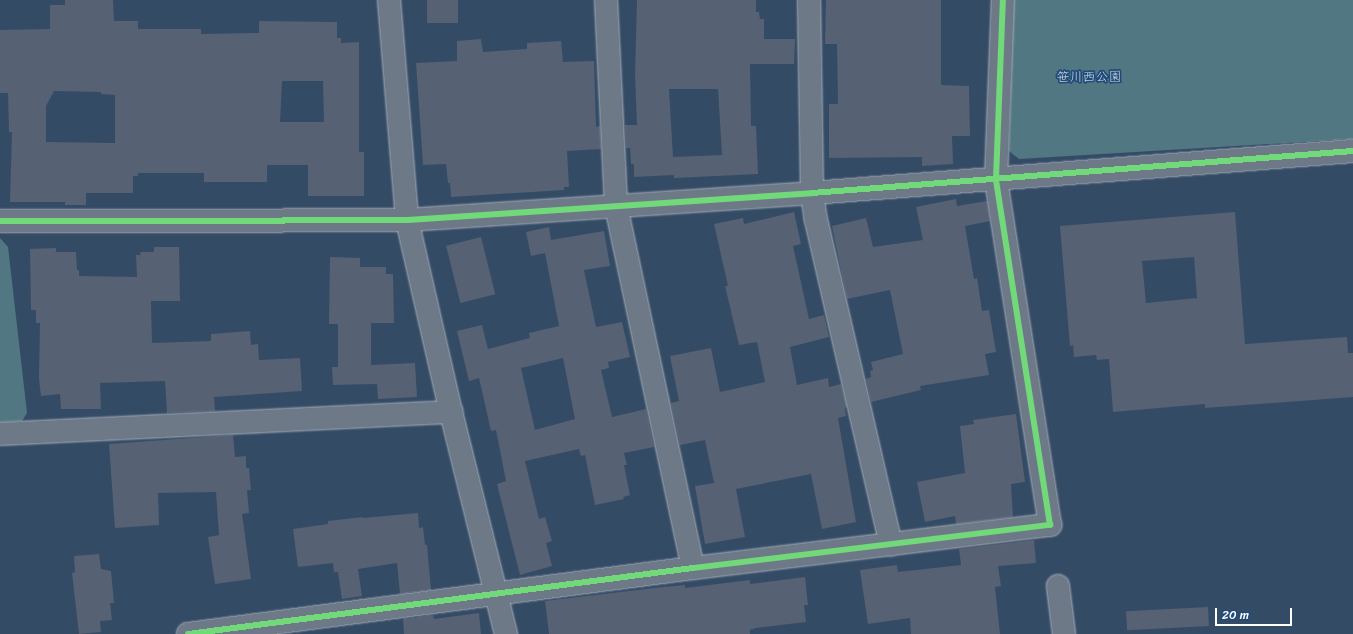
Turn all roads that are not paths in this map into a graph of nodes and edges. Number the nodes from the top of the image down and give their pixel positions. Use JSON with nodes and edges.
{"nodes":[{"id":1,"x":389,"y":0,"type":"edge"},
{"id":2,"x":606,"y":0,"type":"edge"},
{"id":3,"x":809,"y":0,"type":"edge"},
{"id":4,"x":1003,"y":0,"type":"edge"},
{"id":5,"x":1353,"y":150,"type":"edge"},
{"id":6,"x":996,"y":179,"type":"junction"},
{"id":7,"x":812,"y":193,"type":"junction"},
{"id":8,"x":616,"y":206,"type":"junction"},
{"id":9,"x":407,"y":220,"type":"junction"},
{"id":10,"x":0,"y":221,"type":"edge"},
{"id":11,"x":451,"y":412,"type":"junction"},
{"id":12,"x":0,"y":434,"type":"edge"},
{"id":13,"x":891,"y":544,"type":"junction"},
{"id":14,"x":693,"y":568,"type":"junction"},
{"id":15,"x":1058,"y":586,"type":"dead end"},
{"id":16,"x":496,"y":594,"type":"junction"},
{"id":17,"x":188,"y":634,"type":"edge"},
{"id":18,"x":506,"y":634,"type":"edge"},
{"id":19,"x":1064,"y":634,"type":"edge"}],
"edges":[{"from":1,"to":9,"type":"street"},
{"from":2,"to":8,"type":"street"},
{"from":3,"to":7,"type":"street"},
{"from":4,"to":6,"type":"street"},
{"from":5,"to":6,"type":"street"},
{"from":6,"to":7,"type":"street"},
{"from":6,"to":13,"type":"street"},
{"from":7,"to":8,"type":"street"},
{"from":7,"to":13,"type":"street"},
{"from":8,"to":9,"type":"street"},
{"from":8,"to":14,"type":"street"},
{"from":9,"to":10,"type":"street"},
{"from":9,"to":11,"type":"street"},
{"from":11,"to":12,"type":"street"},
{"from":11,"to":16,"type":"street"},
{"from":13,"to":14,"type":"street"},
{"from":14,"to":16,"type":"street"},
{"from":15,"to":19,"type":"street"},
{"from":16,"to":17,"type":"street"},
{"from":16,"to":18,"type":"street"}]}
